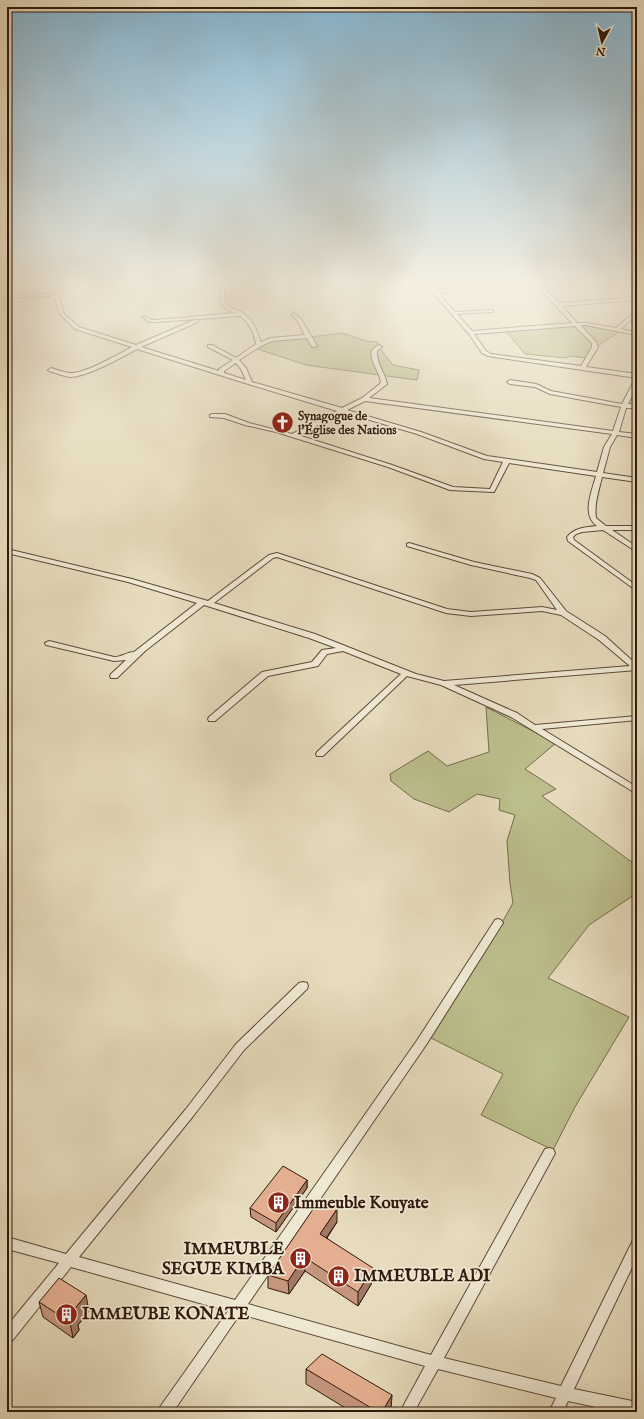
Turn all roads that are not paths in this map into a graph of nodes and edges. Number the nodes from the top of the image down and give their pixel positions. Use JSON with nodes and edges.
{"nodes":[{"id":1,"x":136,"y":347,"type":"joint"},
{"id":2,"x":212,"y":347,"type":"edge"},
{"id":3,"x":256,"y":347,"type":"edge"},
{"id":4,"x":379,"y":347,"type":"dead end"},
{"id":5,"x":481,"y":347,"type":"edge"},
{"id":6,"x":595,"y":347,"type":"edge"},
{"id":7,"x":237,"y":361,"type":"junction"},
{"id":8,"x":583,"y":368,"type":"junction"},
{"id":9,"x":51,"y":370,"type":"dead end"},
{"id":10,"x":222,"y":374,"type":"junction"},
{"id":11,"x":637,"y":376,"type":"edge"},
{"id":12,"x":637,"y":381,"type":"edge"},
{"id":13,"x":510,"y":382,"type":"dead end"},
{"id":14,"x":250,"y":383,"type":"junction"},
{"id":15,"x":364,"y":399,"type":"junction"},
{"id":16,"x":624,"y":406,"type":"junction"},
{"id":17,"x":637,"y":406,"type":"edge"},
{"id":18,"x":341,"y":411,"type":"junction"},
{"id":19,"x":212,"y":416,"type":"dead end"},
{"id":20,"x":615,"y":434,"type":"junction"},
{"id":21,"x":292,"y":436,"type":"junction"},
{"id":22,"x":637,"y":436,"type":"edge"},
{"id":23,"x":507,"y":461,"type":"junction"},
{"id":24,"x":601,"y":475,"type":"junction"},
{"id":25,"x":637,"y":480,"type":"edge"},
{"id":26,"x":637,"y":528,"type":"edge"},
{"id":27,"x":607,"y":529,"type":"junction"},
{"id":28,"x":409,"y":545,"type":"dead end"},
{"id":29,"x":637,"y":550,"type":"edge"},
{"id":30,"x":7,"y":551,"type":"edge"},
{"id":31,"x":637,"y":588,"type":"edge"},
{"id":32,"x":206,"y":603,"type":"junction"},
{"id":33,"x":563,"y":613,"type":"junction"},
{"id":34,"x":49,"y":643,"type":"dead end"},
{"id":35,"x":142,"y":649,"type":"junction"},
{"id":36,"x":345,"y":650,"type":"junction"},
{"id":37,"x":636,"y":668,"type":"edge"},
{"id":38,"x":406,"y":673,"type":"junction"},
{"id":39,"x":114,"y":676,"type":"dead end"},
{"id":40,"x":444,"y":683,"type":"junction"},
{"id":41,"x":637,"y":718,"type":"edge"},
{"id":42,"x":212,"y":719,"type":"dead end"},
{"id":43,"x":536,"y":727,"type":"junction"},
{"id":44,"x":320,"y":754,"type":"dead end"},
{"id":45,"x":637,"y":791,"type":"edge"},
{"id":46,"x":498,"y":923,"type":"dead end"},
{"id":47,"x":303,"y":986,"type":"dead end"},
{"id":48,"x":550,"y":1153,"type":"dead end"},
{"id":49,"x":7,"y":1243,"type":"edge"},
{"id":50,"x":637,"y":1244,"type":"edge"},
{"id":51,"x":70,"y":1260,"type":"junction"},
{"id":52,"x":237,"y":1307,"type":"junction"},
{"id":53,"x":7,"y":1336,"type":"edge"},
{"id":54,"x":434,"y":1362,"type":"junction"},
{"id":55,"x":566,"y":1394,"type":"junction"},
{"id":56,"x":637,"y":1409,"type":"edge"},
{"id":57,"x":164,"y":1412,"type":"edge"},
{"id":58,"x":407,"y":1412,"type":"edge"},
{"id":59,"x":556,"y":1412,"type":"edge"}],
"edges":[{"from":1,"to":9,"type":"street"},
{"from":1,"to":10,"type":"street"},
{"from":2,"to":7,"type":"street"},
{"from":3,"to":7,"type":"street"},
{"from":4,"to":15,"type":"street"},
{"from":5,"to":8,"type":"street"},
{"from":6,"to":8,"type":"street"},
{"from":7,"to":10,"type":"street"},
{"from":7,"to":14,"type":"street"},
{"from":8,"to":11,"type":"street"},
{"from":10,"to":14,"type":"street"},
{"from":12,"to":16,"type":"street"},
{"from":13,"to":16,"type":"street"},
{"from":14,"to":18,"type":"street"},
{"from":15,"to":18,"type":"street"},
{"from":15,"to":20,"type":"street"},
{"from":16,"to":17,"type":"street"},
{"from":16,"to":20,"type":"street"},
{"from":18,"to":21,"type":"street"},
{"from":18,"to":23,"type":"street"},
{"from":19,"to":21,"type":"street"},
{"from":20,"to":22,"type":"street"},
{"from":20,"to":24,"type":"street"},
{"from":21,"to":23,"type":"street"},
{"from":23,"to":24,"type":"street"},
{"from":24,"to":25,"type":"street"},
{"from":24,"to":27,"type":"street"},
{"from":26,"to":27,"type":"street"},
{"from":27,"to":29,"type":"street"},
{"from":27,"to":31,"type":"street"},
{"from":28,"to":33,"type":"street"},
{"from":30,"to":32,"type":"street"},
{"from":32,"to":33,"type":"street"},
{"from":32,"to":35,"type":"street"},
{"from":32,"to":36,"type":"street"},
{"from":33,"to":37,"type":"street"},
{"from":34,"to":35,"type":"street"},
{"from":35,"to":39,"type":"street"},
{"from":36,"to":38,"type":"street"},
{"from":36,"to":42,"type":"street"},
{"from":37,"to":40,"type":"street"},
{"from":38,"to":40,"type":"street"},
{"from":38,"to":44,"type":"street"},
{"from":40,"to":43,"type":"street"},
{"from":41,"to":43,"type":"street"},
{"from":43,"to":45,"type":"street"},
{"from":46,"to":52,"type":"street"},
{"from":47,"to":51,"type":"street"},
{"from":48,"to":54,"type":"street"},
{"from":49,"to":51,"type":"street"},
{"from":50,"to":55,"type":"street"},
{"from":51,"to":52,"type":"street"},
{"from":51,"to":53,"type":"street"},
{"from":52,"to":54,"type":"street"},
{"from":52,"to":57,"type":"street"},
{"from":54,"to":55,"type":"street"},
{"from":54,"to":58,"type":"street"},
{"from":55,"to":56,"type":"street"},
{"from":55,"to":59,"type":"street"}]}
